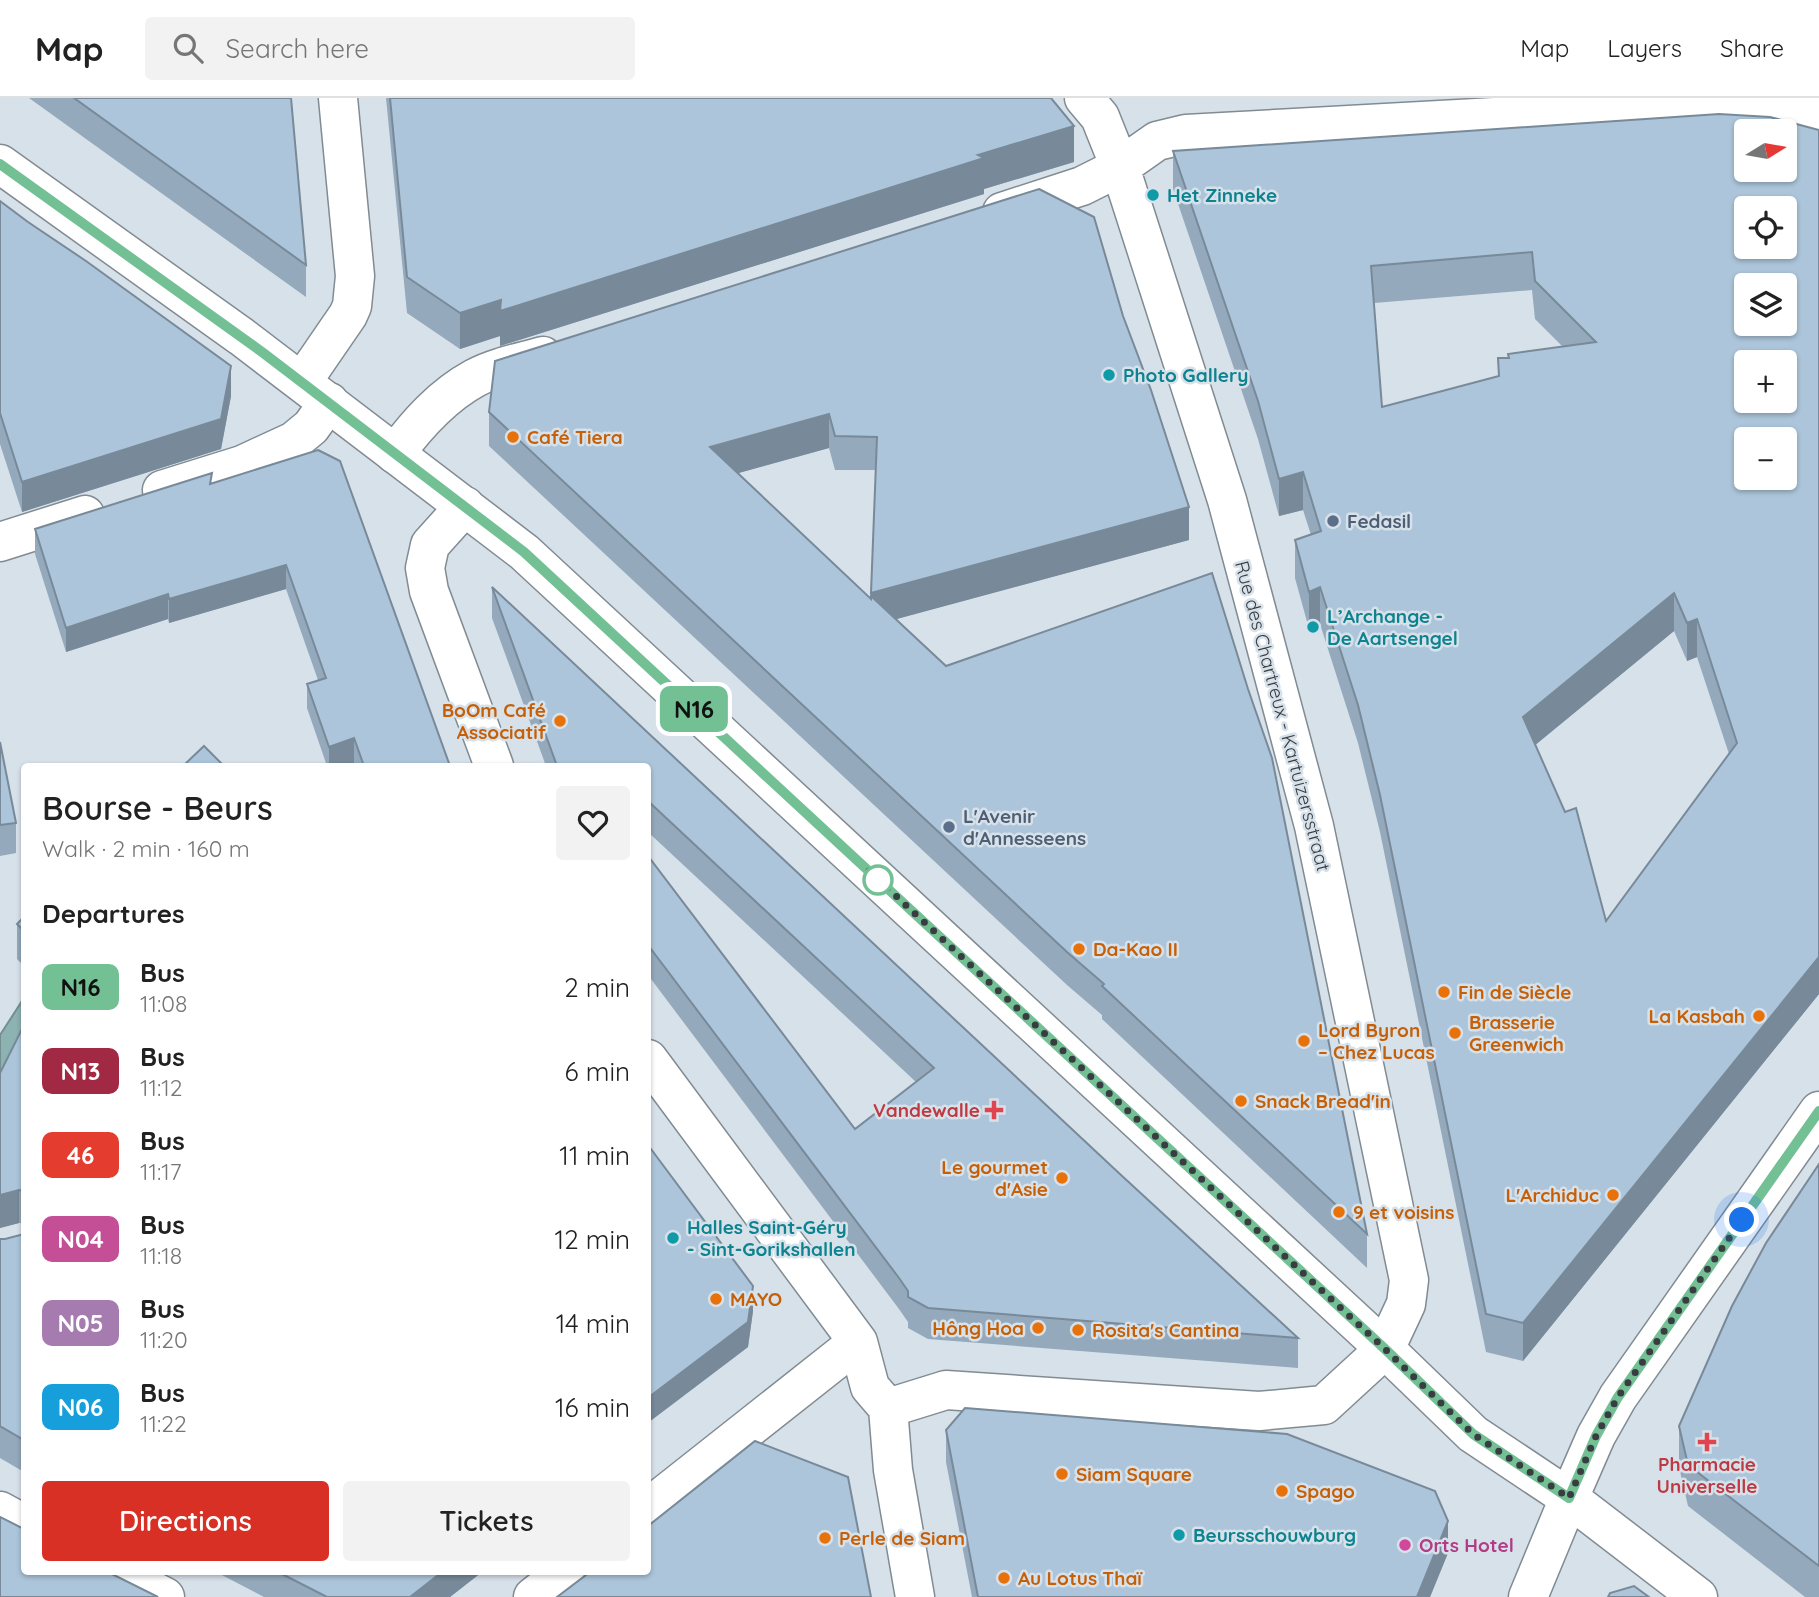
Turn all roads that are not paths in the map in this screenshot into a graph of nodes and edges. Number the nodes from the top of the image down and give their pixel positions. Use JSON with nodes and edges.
{"nodes":[{"id":1,"x":338,"y":98,"type":"edge"},
{"id":2,"x":1084,"y":98,"type":"edge"},
{"id":3,"x":1819,"y":114,"type":"edge"},
{"id":4,"x":0,"y":164,"type":"edge"},
{"id":5,"x":1120,"y":167,"type":"junction"},
{"id":6,"x":963,"y":223,"type":"edge"},
{"id":7,"x":582,"y":344,"type":"edge"},
{"id":8,"x":316,"y":392,"type":"junction"},
{"id":9,"x":395,"y":454,"type":"junction"},
{"id":10,"x":465,"y":506,"type":"junction"},
{"id":11,"x":0,"y":542,"type":"edge"},
{"id":12,"x":493,"y":763,"type":"edge"},
{"id":13,"x":651,"y":1063,"type":"edge"},
{"id":14,"x":1819,"y":1111,"type":"edge"},
{"id":15,"x":858,"y":1342,"type":"junction"},
{"id":16,"x":1385,"y":1349,"type":"junction"},
{"id":17,"x":888,"y":1408,"type":"junction"},
{"id":18,"x":1569,"y":1498,"type":"junction"},
{"id":19,"x":651,"y":1506,"type":"edge"},
{"id":20,"x":0,"y":1511,"type":"edge"},
{"id":21,"x":21,"y":1522,"type":"edge"},
{"id":22,"x":122,"y":1575,"type":"edge"},
{"id":23,"x":561,"y":1575,"type":"edge"},
{"id":24,"x":165,"y":1597,"type":"edge"},
{"id":25,"x":533,"y":1597,"type":"edge"},
{"id":26,"x":915,"y":1597,"type":"edge"},
{"id":27,"x":1528,"y":1597,"type":"edge"},
{"id":28,"x":1698,"y":1597,"type":"edge"}],
"edges":[{"from":1,"to":8,"type":"street"},
{"from":2,"to":5,"type":"street","name":"Rue des Chartreux - Kartuizersstraat"},
{"from":3,"to":5,"type":"street"},
{"from":4,"to":8,"type":"street"},
{"from":5,"to":6,"type":"street"},
{"from":5,"to":16,"type":"street","name":"Rue des Chartreux - Kartuizersstraat"},
{"from":7,"to":9,"type":"street"},
{"from":8,"to":9,"type":"street"},
{"from":8,"to":11,"type":"street"},
{"from":9,"to":10,"type":"street"},
{"from":10,"to":12,"type":"street"},
{"from":10,"to":16,"type":"street"},
{"from":13,"to":15,"type":"street"},
{"from":14,"to":18,"type":"street"},
{"from":15,"to":17,"type":"street"},
{"from":15,"to":19,"type":"street"},
{"from":16,"to":17,"type":"street"},
{"from":16,"to":18,"type":"street"},
{"from":17,"to":26,"type":"street"},
{"from":18,"to":27,"type":"street"},
{"from":18,"to":28,"type":"street"},
{"from":20,"to":21,"type":"street"},
{"from":22,"to":24,"type":"street"},
{"from":23,"to":25,"type":"street"}]}
